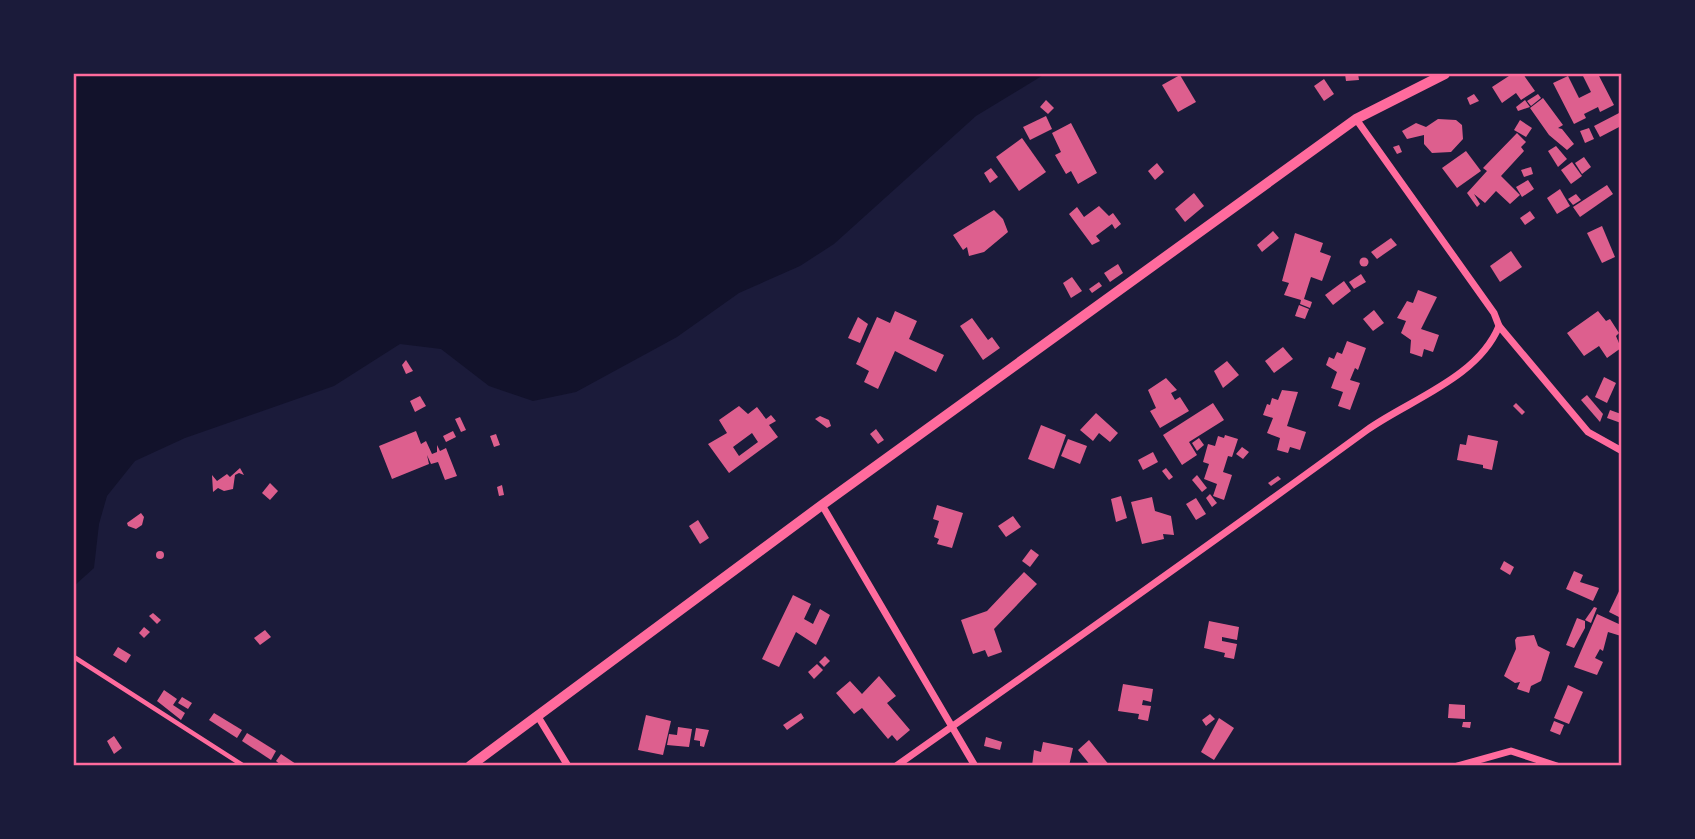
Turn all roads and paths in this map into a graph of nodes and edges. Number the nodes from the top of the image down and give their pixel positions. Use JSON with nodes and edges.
{"nodes":[{"id":1,"x":1445,"y":74,"type":"edge"},
{"id":2,"x":1356,"y":119,"type":"junction"},
{"id":3,"x":1499,"y":327,"type":"junction"},
{"id":4,"x":1622,"y":451,"type":"edge"},
{"id":5,"x":822,"y":505,"type":"junction"},
{"id":6,"x":74,"y":657,"type":"edge"},
{"id":7,"x":537,"y":715,"type":"junction"},
{"id":8,"x":953,"y":726,"type":"junction"},
{"id":9,"x":244,"y":765,"type":"edge"},
{"id":10,"x":470,"y":765,"type":"edge"},
{"id":11,"x":568,"y":765,"type":"edge"},
{"id":12,"x":896,"y":765,"type":"edge"},
{"id":13,"x":975,"y":765,"type":"edge"},
{"id":14,"x":1457,"y":765,"type":"edge"},
{"id":15,"x":1557,"y":765,"type":"edge"}],
"edges":[{"from":1,"to":2,"type":"street"},
{"from":2,"to":3,"type":"street"},
{"from":2,"to":5,"type":"street"},
{"from":3,"to":4,"type":"street"},
{"from":3,"to":8,"type":"street"},
{"from":5,"to":7,"type":"street"},
{"from":5,"to":8,"type":"street"},
{"from":6,"to":9,"type":"lane"},
{"from":7,"to":10,"type":"street"},
{"from":7,"to":11,"type":"street"},
{"from":8,"to":12,"type":"street"},
{"from":8,"to":13,"type":"street"},
{"from":14,"to":15,"type":"street"}]}
